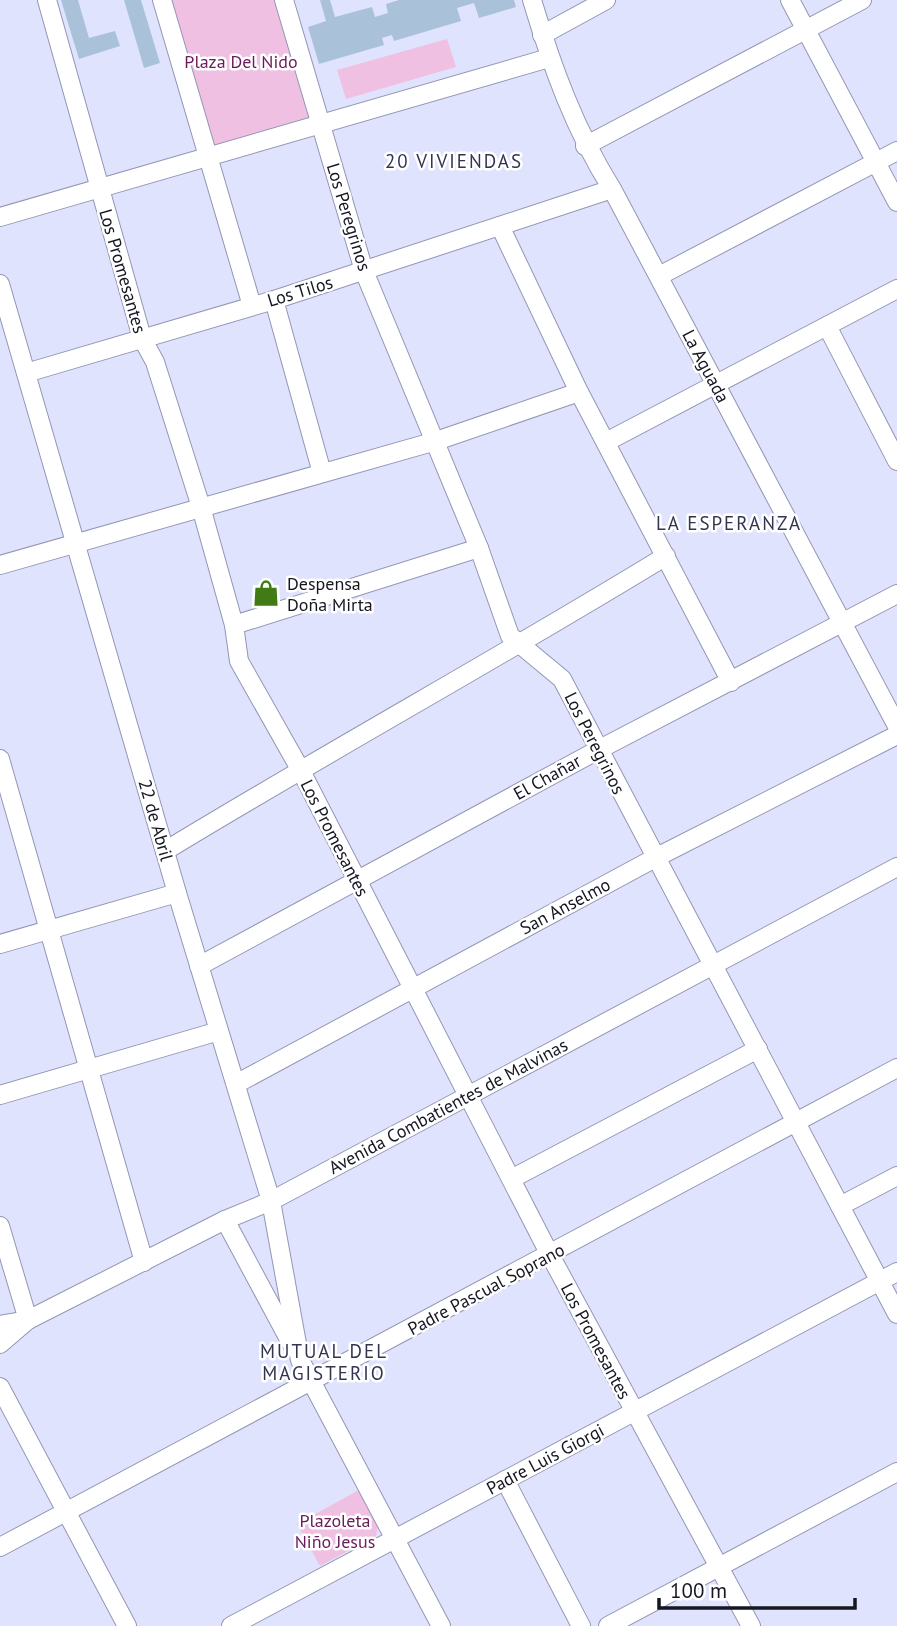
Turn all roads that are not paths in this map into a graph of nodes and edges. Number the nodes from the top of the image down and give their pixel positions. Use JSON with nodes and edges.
{"nodes":[{"id":1,"x":47,"y":0,"type":"edge"},
{"id":2,"x":162,"y":0,"type":"edge"},
{"id":3,"x":284,"y":0,"type":"edge"},
{"id":4,"x":532,"y":0,"type":"edge"},
{"id":5,"x":606,"y":0,"type":"edge"},
{"id":6,"x":790,"y":0,"type":"edge"},
{"id":7,"x":862,"y":0,"type":"edge"},
{"id":8,"x":808,"y":30,"type":"junction"},
{"id":9,"x":542,"y":35,"type":"junction"},
{"id":10,"x":549,"y":58,"type":"junction"},
{"id":11,"x":321,"y":123,"type":"junction"},
{"id":12,"x":585,"y":146,"type":"junction"},
{"id":13,"x":897,"y":151,"type":"edge"},
{"id":14,"x":210,"y":156,"type":"junction"},
{"id":15,"x":876,"y":162,"type":"junction"},
{"id":16,"x":99,"y":189,"type":"junction"},
{"id":17,"x":612,"y":189,"type":"junction"},
{"id":18,"x":897,"y":202,"type":"edge"},
{"id":19,"x":0,"y":216,"type":"edge"},
{"id":20,"x":500,"y":226,"type":"junction"},
{"id":21,"x":364,"y":271,"type":"junction"},
{"id":22,"x":659,"y":276,"type":"junction"},
{"id":23,"x":0,"y":284,"type":"edge"},
{"id":24,"x":897,"y":289,"type":"edge"},
{"id":25,"x":274,"y":300,"type":"junction"},
{"id":26,"x":252,"y":306,"type":"junction"},
{"id":27,"x":827,"y":326,"type":"junction"},
{"id":28,"x":142,"y":338,"type":"junction"},
{"id":29,"x":26,"y":373,"type":"junction"},
{"id":30,"x":716,"y":384,"type":"junction"},
{"id":31,"x":579,"y":392,"type":"junction"},
{"id":32,"x":436,"y":441,"type":"junction"},
{"id":33,"x":606,"y":442,"type":"junction"},
{"id":34,"x":897,"y":461,"type":"edge"},
{"id":35,"x":322,"y":473,"type":"junction"},
{"id":36,"x":201,"y":507,"type":"junction"},
{"id":37,"x":75,"y":543,"type":"junction"},
{"id":38,"x":479,"y":548,"type":"junction"},
{"id":39,"x":666,"y":555,"type":"junction"},
{"id":40,"x":0,"y":565,"type":"edge"},
{"id":41,"x":897,"y":594,"type":"edge"},
{"id":42,"x":841,"y":623,"type":"junction"},
{"id":43,"x":234,"y":625,"type":"junction"},
{"id":44,"x":521,"y":645,"type":"junction"},
{"id":45,"x":731,"y":681,"type":"junction"},
{"id":46,"x":897,"y":726,"type":"edge"},
{"id":47,"x":897,"y":735,"type":"edge"},
{"id":48,"x":598,"y":750,"type":"junction"},
{"id":49,"x":0,"y":759,"type":"edge"},
{"id":50,"x":300,"y":769,"type":"junction"},
{"id":51,"x":165,"y":851,"type":"junction"},
{"id":52,"x":655,"y":858,"type":"junction"},
{"id":53,"x":897,"y":867,"type":"edge"},
{"id":54,"x":356,"y":881,"type":"junction"},
{"id":55,"x":177,"y":893,"type":"junction"},
{"id":56,"x":50,"y":930,"type":"junction"},
{"id":57,"x":0,"y":944,"type":"edge"},
{"id":58,"x":713,"y":965,"type":"junction"},
{"id":59,"x":199,"y":967,"type":"junction"},
{"id":60,"x":412,"y":987,"type":"junction"},
{"id":61,"x":219,"y":1031,"type":"junction"},
{"id":62,"x":758,"y":1049,"type":"junction"},
{"id":63,"x":90,"y":1068,"type":"junction"},
{"id":64,"x":897,"y":1068,"type":"edge"},
{"id":65,"x":236,"y":1084,"type":"junction"},
{"id":66,"x":0,"y":1095,"type":"edge"},
{"id":67,"x":470,"y":1095,"type":"junction"},
{"id":68,"x":797,"y":1123,"type":"junction"},
{"id":69,"x":897,"y":1176,"type":"edge"},
{"id":70,"x":513,"y":1178,"type":"junction"},
{"id":71,"x":271,"y":1201,"type":"junction"},
{"id":72,"x":841,"y":1206,"type":"junction"},
{"id":73,"x":225,"y":1220,"type":"junction"},
{"id":74,"x":0,"y":1226,"type":"edge"},
{"id":75,"x":550,"y":1255,"type":"junction"},
{"id":76,"x":144,"y":1262,"type":"junction"},
{"id":77,"x":897,"y":1272,"type":"edge"},
{"id":78,"x":880,"y":1281,"type":"junction"},
{"id":79,"x":897,"y":1314,"type":"edge"},
{"id":80,"x":28,"y":1320,"type":"junction"},
{"id":81,"x":0,"y":1325,"type":"edge"},
{"id":82,"x":0,"y":1344,"type":"edge"},
{"id":83,"x":300,"y":1360,"type":"junction"},
{"id":84,"x":312,"y":1382,"type":"junction"},
{"id":85,"x":0,"y":1387,"type":"edge"},
{"id":86,"x":634,"y":1412,"type":"junction"},
{"id":87,"x":897,"y":1472,"type":"edge"},
{"id":88,"x":505,"y":1480,"type":"junction"},
{"id":89,"x":66,"y":1512,"type":"junction"},
{"id":90,"x":395,"y":1539,"type":"junction"},
{"id":91,"x":0,"y":1547,"type":"edge"},
{"id":92,"x":720,"y":1567,"type":"junction"},
{"id":93,"x":263,"y":1618,"type":"edge"},
{"id":94,"x":127,"y":1626,"type":"edge"},
{"id":95,"x":230,"y":1626,"type":"edge"},
{"id":96,"x":441,"y":1626,"type":"edge"},
{"id":97,"x":581,"y":1626,"type":"edge"},
{"id":98,"x":608,"y":1626,"type":"edge"},
{"id":99,"x":751,"y":1626,"type":"edge"}],
"edges":[{"from":1,"to":16,"type":"street","name":"Los Promesantes"},
{"from":2,"to":14,"type":"street"},
{"from":3,"to":11,"type":"street","name":"Los Peregrinos"},
{"from":4,"to":9,"type":"street","name":"La Aguada"},
{"from":5,"to":9,"type":"street"},
{"from":6,"to":8,"type":"street"},
{"from":7,"to":8,"type":"street"},
{"from":8,"to":12,"type":"street"},
{"from":8,"to":15,"type":"street"},
{"from":9,"to":10,"type":"street","name":"La Aguada"},
{"from":10,"to":11,"type":"street"},
{"from":10,"to":12,"type":"street","name":"La Aguada"},
{"from":11,"to":14,"type":"street"},
{"from":11,"to":21,"type":"street","name":"Los Peregrinos"},
{"from":12,"to":17,"type":"street","name":"La Aguada"},
{"from":13,"to":15,"type":"street"},
{"from":14,"to":16,"type":"street"},
{"from":14,"to":26,"type":"street"},
{"from":15,"to":18,"type":"street"},
{"from":15,"to":22,"type":"street"},
{"from":16,"to":19,"type":"street"},
{"from":16,"to":28,"type":"street","name":"Los Promesantes"},
{"from":17,"to":20,"type":"street","name":"Los Tilos"},
{"from":17,"to":22,"type":"street","name":"La Aguada"},
{"from":20,"to":21,"type":"street","name":"Los Tilos"},
{"from":20,"to":31,"type":"street"},
{"from":21,"to":25,"type":"street","name":"Los Tilos"},
{"from":21,"to":32,"type":"street","name":"Los Peregrinos"},
{"from":22,"to":30,"type":"street","name":"La Aguada"},
{"from":23,"to":29,"type":"street","name":"22 de Abril"},
{"from":24,"to":27,"type":"street"},
{"from":25,"to":26,"type":"street","name":"Los Tilos"},
{"from":25,"to":35,"type":"street"},
{"from":26,"to":28,"type":"street","name":"Los Tilos"},
{"from":27,"to":30,"type":"street"},
{"from":27,"to":34,"type":"street"},
{"from":28,"to":29,"type":"street","name":"Los Tilos"},
{"from":28,"to":36,"type":"street","name":"Los Promesantes"},
{"from":29,"to":37,"type":"street","name":"22 de Abril"},
{"from":30,"to":33,"type":"street"},
{"from":30,"to":42,"type":"street","name":"La Aguada"},
{"from":31,"to":32,"type":"street"},
{"from":31,"to":33,"type":"street"},
{"from":32,"to":35,"type":"street"},
{"from":32,"to":38,"type":"street","name":"Los Peregrinos"},
{"from":33,"to":39,"type":"street"},
{"from":35,"to":36,"type":"street"},
{"from":36,"to":37,"type":"street"},
{"from":36,"to":43,"type":"street","name":"Los Promesantes"},
{"from":37,"to":40,"type":"street"},
{"from":37,"to":51,"type":"street","name":"22 de Abril"},
{"from":38,"to":43,"type":"street"},
{"from":38,"to":44,"type":"street","name":"Los Peregrinos"},
{"from":39,"to":44,"type":"street"},
{"from":39,"to":45,"type":"street"},
{"from":41,"to":42,"type":"street","name":"El Chañar"},
{"from":42,"to":45,"type":"street","name":"El Chañar"},
{"from":42,"to":46,"type":"street","name":"La Aguada"},
{"from":43,"to":50,"type":"street","name":"Los Promesantes"},
{"from":44,"to":48,"type":"street","name":"Los Peregrinos"},
{"from":44,"to":50,"type":"street"},
{"from":45,"to":48,"type":"street","name":"El Chañar"},
{"from":47,"to":52,"type":"street","name":"San Anselmo"},
{"from":48,"to":52,"type":"street","name":"Los Peregrinos"},
{"from":48,"to":54,"type":"street","name":"El Chañar"},
{"from":49,"to":56,"type":"street"},
{"from":50,"to":51,"type":"street"},
{"from":50,"to":54,"type":"street","name":"Los Promesantes"},
{"from":51,"to":55,"type":"street","name":"22 de Abril"},
{"from":52,"to":58,"type":"street","name":"Los Peregrinos"},
{"from":52,"to":60,"type":"street","name":"San Anselmo"},
{"from":53,"to":58,"type":"street","name":"Avenida Combatientes de Malvinas"},
{"from":54,"to":59,"type":"street","name":"El Chañar"},
{"from":54,"to":60,"type":"street","name":"Los Promesantes"},
{"from":55,"to":56,"type":"street"},
{"from":55,"to":59,"type":"street","name":"22 de Abril"},
{"from":56,"to":57,"type":"street"},
{"from":56,"to":63,"type":"street"},
{"from":58,"to":62,"type":"street","name":"Los Peregrinos"},
{"from":58,"to":67,"type":"street","name":"Avenida Combatientes de Malvinas"},
{"from":59,"to":61,"type":"street","name":"22 de Abril"},
{"from":60,"to":65,"type":"street","name":"San Anselmo"},
{"from":60,"to":67,"type":"street","name":"Los Promesantes"},
{"from":61,"to":63,"type":"street"},
{"from":61,"to":65,"type":"street","name":"22 de Abril"},
{"from":62,"to":68,"type":"street","name":"Los Peregrinos"},
{"from":62,"to":70,"type":"street"},
{"from":63,"to":66,"type":"street"},
{"from":63,"to":76,"type":"street"},
{"from":64,"to":68,"type":"street","name":"Padre Pascual Soprano"},
{"from":65,"to":71,"type":"street","name":"22 de Abril"},
{"from":67,"to":70,"type":"street","name":"Los Promesantes"},
{"from":67,"to":71,"type":"street","name":"Avenida Combatientes de Malvinas"},
{"from":68,"to":72,"type":"street","name":"Los Peregrinos"},
{"from":68,"to":75,"type":"street","name":"Padre Pascual Soprano"},
{"from":69,"to":72,"type":"street"},
{"from":70,"to":75,"type":"street","name":"Los Promesantes"},
{"from":71,"to":73,"type":"street","name":"Avenida Combatientes de Malvinas"},
{"from":71,"to":83,"type":"street","name":"22 de Abril"},
{"from":72,"to":78,"type":"street","name":"Los Peregrinos"},
{"from":73,"to":76,"type":"street","name":"Avenida Combatientes de Malvinas"},
{"from":73,"to":83,"type":"street","name":"22 de Abril"},
{"from":74,"to":80,"type":"street"},
{"from":75,"to":84,"type":"street","name":"Padre Pascual Soprano"},
{"from":75,"to":86,"type":"street","name":"Los Promesantes"},
{"from":76,"to":80,"type":"street","name":"Avenida Combatientes de Malvinas"},
{"from":77,"to":78,"type":"street","name":"Padre Luis Giorgi"},
{"from":78,"to":79,"type":"street","name":"Los Peregrinos"},
{"from":78,"to":86,"type":"street","name":"Padre Luis Giorgi"},
{"from":80,"to":81,"type":"street"},
{"from":80,"to":82,"type":"street","name":"Avenida Combatientes de Malvinas"},
{"from":83,"to":84,"type":"street","name":"22 de Abril"},
{"from":84,"to":89,"type":"street","name":"Padre Pascual Soprano"},
{"from":84,"to":90,"type":"street","name":"22 de Abril"},
{"from":85,"to":89,"type":"street"},
{"from":86,"to":88,"type":"street","name":"Padre Luis Giorgi"},
{"from":86,"to":92,"type":"street","name":"Los Promesantes"},
{"from":87,"to":92,"type":"street"},
{"from":88,"to":90,"type":"street","name":"Padre Luis Giorgi"},
{"from":88,"to":97,"type":"street"},
{"from":89,"to":91,"type":"street","name":"Padre Pascual Soprano"},
{"from":89,"to":94,"type":"street"},
{"from":90,"to":93,"type":"street","name":"Padre Luis Giorgi"},
{"from":90,"to":96,"type":"street","name":"22 de Abril"},
{"from":92,"to":98,"type":"street"},
{"from":92,"to":99,"type":"street","name":"Los Promesantes"},
{"from":93,"to":95,"type":"street","name":"Padre Luis Giorgi"}]}
